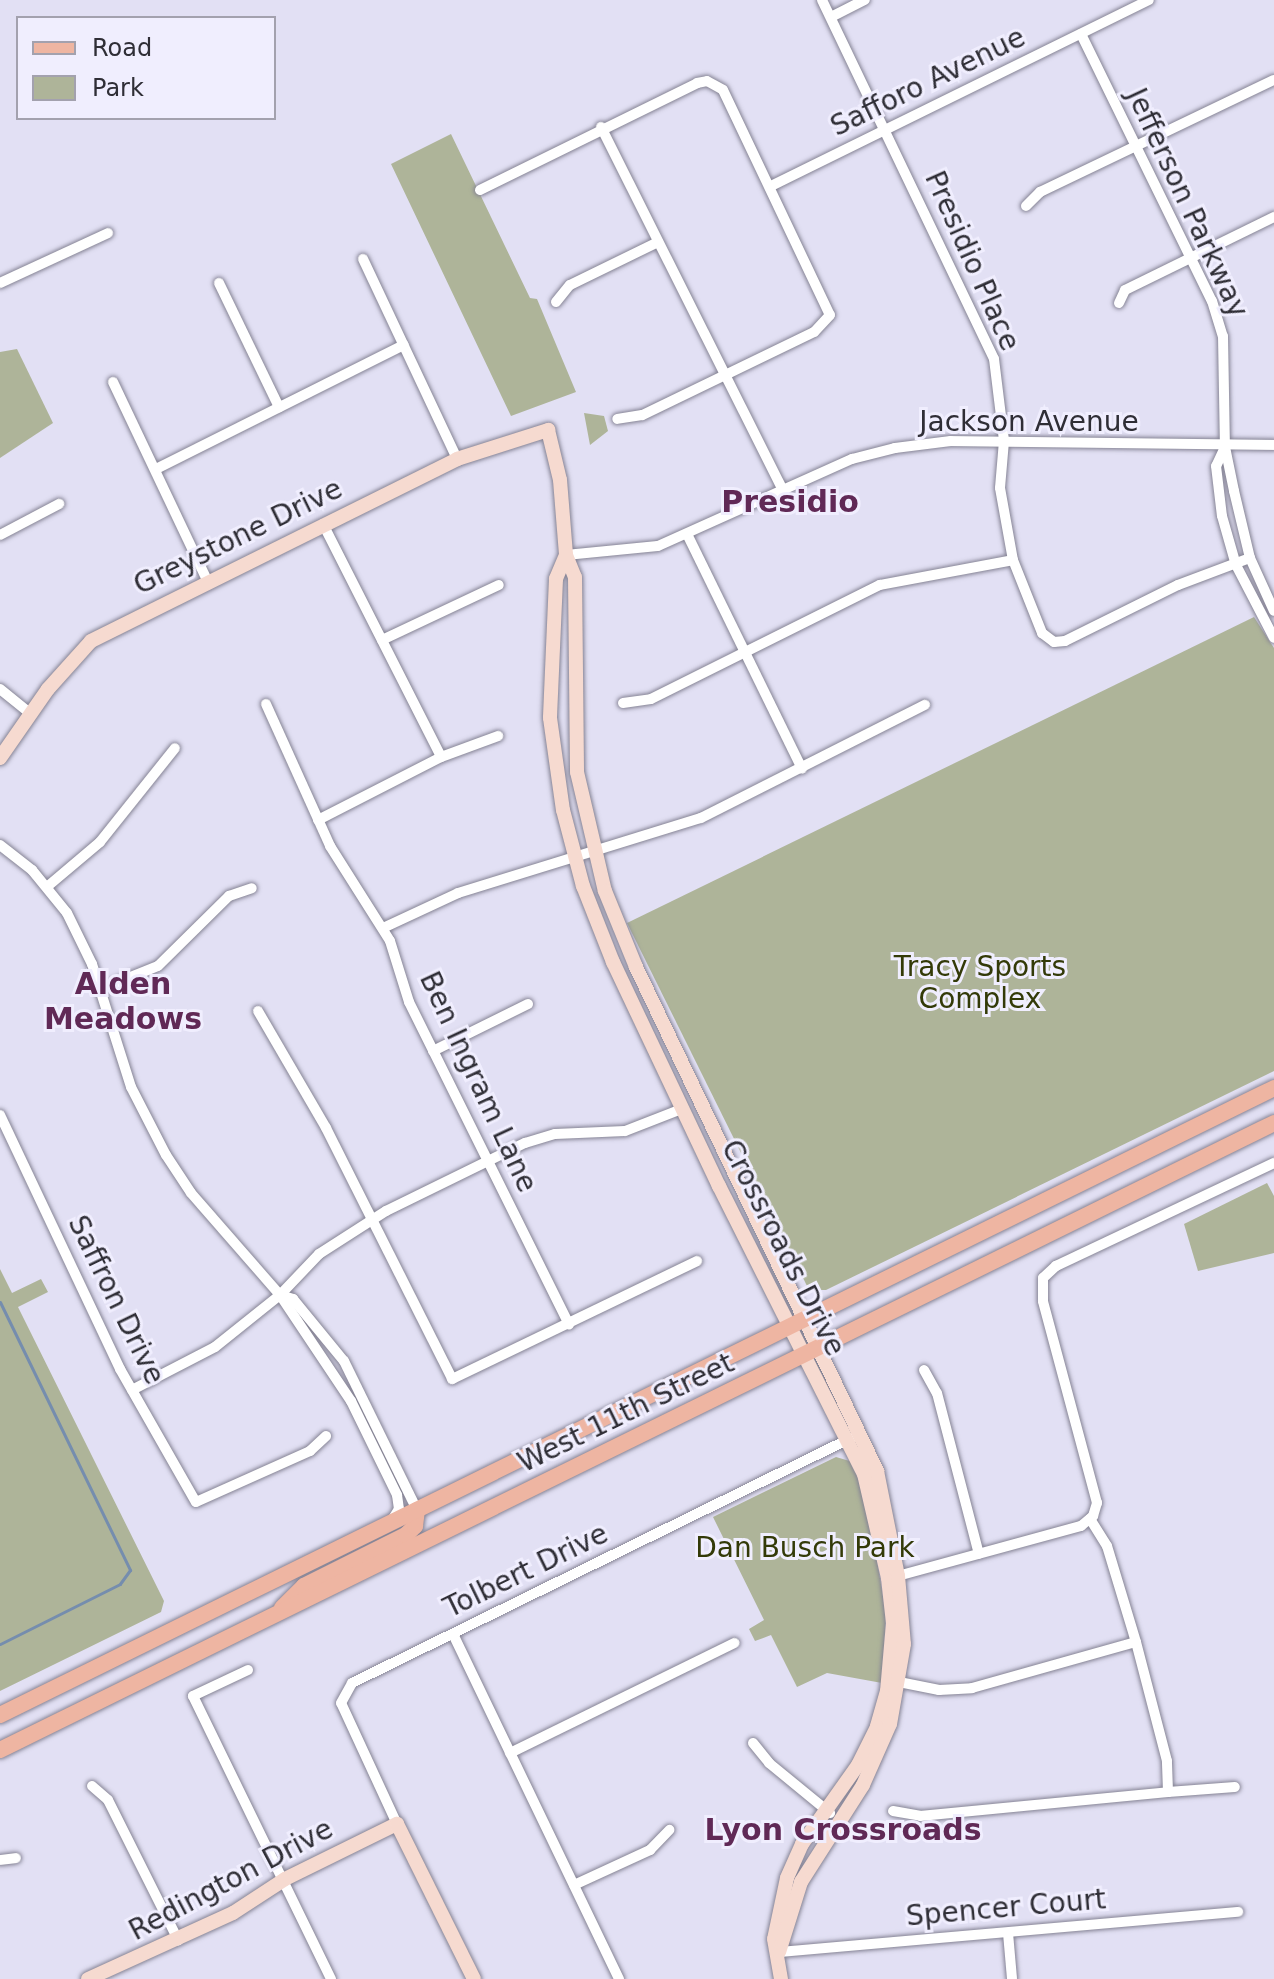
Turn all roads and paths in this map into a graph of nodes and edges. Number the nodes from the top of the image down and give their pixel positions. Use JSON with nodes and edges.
{"nodes":[{"id":1,"x":822,"y":0,"type":"edge"},
{"id":2,"x":865,"y":0,"type":"edge"},
{"id":3,"x":1149,"y":0,"type":"edge"},
{"id":4,"x":831,"y":17,"type":"junction"},
{"id":5,"x":1081,"y":34,"type":"junction"},
{"id":6,"x":1274,"y":80,"type":"edge"},
{"id":7,"x":601,"y":127,"type":"junction"},
{"id":8,"x":884,"y":130,"type":"junction"},
{"id":9,"x":1136,"y":145,"type":"junction"},
{"id":10,"x":771,"y":186,"type":"junction"},
{"id":11,"x":480,"y":190,"type":"dead end"},
{"id":12,"x":1026,"y":206,"type":"dead end"},
{"id":13,"x":1274,"y":217,"type":"edge"},
{"id":14,"x":108,"y":233,"type":"dead end"},
{"id":15,"x":658,"y":242,"type":"junction"},
{"id":16,"x":1192,"y":256,"type":"junction"},
{"id":17,"x":363,"y":259,"type":"dead end"},
{"id":18,"x":0,"y":283,"type":"edge"},
{"id":19,"x":219,"y":283,"type":"dead end"},
{"id":20,"x":556,"y":302,"type":"dead end"},
{"id":21,"x":1119,"y":303,"type":"dead end"},
{"id":22,"x":404,"y":345,"type":"junction"},
{"id":23,"x":724,"y":375,"type":"junction"},
{"id":24,"x":113,"y":382,"type":"dead end"},
{"id":25,"x":279,"y":407,"type":"junction"},
{"id":26,"x":617,"y":419,"type":"dead end"},
{"id":27,"x":548,"y":430,"type":"joint"},
{"id":28,"x":1004,"y":441,"type":"junction"},
{"id":29,"x":1274,"y":445,"type":"edge"},
{"id":30,"x":1225,"y":447,"type":"junction"},
{"id":31,"x":457,"y":459,"type":"junction"},
{"id":32,"x":156,"y":469,"type":"junction"},
{"id":33,"x":782,"y":489,"type":"junction"},
{"id":34,"x":59,"y":504,"type":"dead end"},
{"id":35,"x":323,"y":524,"type":"junction"},
{"id":36,"x":0,"y":535,"type":"edge"},
{"id":37,"x":688,"y":536,"type":"junction"},
{"id":38,"x":566,"y":555,"type":"junction"},
{"id":39,"x":1250,"y":558,"type":"junction"},
{"id":40,"x":1013,"y":560,"type":"junction"},
{"id":41,"x":1236,"y":565,"type":"junction"},
{"id":42,"x":207,"y":580,"type":"junction"},
{"id":43,"x":499,"y":585,"type":"dead end"},
{"id":44,"x":1274,"y":611,"type":"edge"},
{"id":45,"x":1274,"y":638,"type":"edge"},
{"id":46,"x":382,"y":640,"type":"junction"},
{"id":47,"x":746,"y":653,"type":"junction"},
{"id":48,"x":0,"y":689,"type":"edge"},
{"id":49,"x":623,"y":703,"type":"dead end"},
{"id":50,"x":266,"y":704,"type":"dead end"},
{"id":51,"x":925,"y":705,"type":"dead end"},
{"id":52,"x":31,"y":714,"type":"junction"},
{"id":53,"x":498,"y":736,"type":"dead end"},
{"id":54,"x":175,"y":748,"type":"dead end"},
{"id":55,"x":441,"y":757,"type":"junction"},
{"id":56,"x":0,"y":758,"type":"edge"},
{"id":57,"x":802,"y":769,"type":"junction"},
{"id":58,"x":318,"y":820,"type":"junction"},
{"id":59,"x":0,"y":845,"type":"edge"},
{"id":60,"x":594,"y":854,"type":"junction"},
{"id":61,"x":575,"y":859,"type":"junction"},
{"id":62,"x":48,"y":886,"type":"junction"},
{"id":63,"x":252,"y":888,"type":"dead end"},
{"id":64,"x":383,"y":928,"type":"junction"},
{"id":65,"x":101,"y":989,"type":"junction"},
{"id":66,"x":528,"y":1004,"type":"dead end"},
{"id":67,"x":258,"y":1011,"type":"dead end"},
{"id":68,"x":433,"y":1051,"type":"junction"},
{"id":69,"x":1274,"y":1088,"type":"edge"},
{"id":70,"x":684,"y":1108,"type":"junction"},
{"id":71,"x":0,"y":1115,"type":"edge"},
{"id":72,"x":1274,"y":1123,"type":"edge"},
{"id":73,"x":487,"y":1162,"type":"junction"},
{"id":74,"x":1274,"y":1163,"type":"edge"},
{"id":75,"x":372,"y":1219,"type":"junction"},
{"id":76,"x":697,"y":1261,"type":"dead end"},
{"id":77,"x":280,"y":1295,"type":"junction"},
{"id":78,"x":807,"y":1318,"type":"junction"},
{"id":79,"x":569,"y":1325,"type":"junction"},
{"id":80,"x":790,"y":1327,"type":"junction"},
{"id":81,"x":813,"y":1350,"type":"junction"},
{"id":82,"x":924,"y":1370,"type":"dead end"},
{"id":83,"x":132,"y":1390,"type":"junction"},
{"id":84,"x":326,"y":1436,"type":"dead end"},
{"id":85,"x":854,"y":1436,"type":"junction"},
{"id":86,"x":417,"y":1510,"type":"junction"},
{"id":87,"x":1090,"y":1519,"type":"junction"},
{"id":88,"x":390,"y":1523,"type":"junction"},
{"id":89,"x":979,"y":1554,"type":"junction"},
{"id":90,"x":893,"y":1577,"type":"junction"},
{"id":91,"x":279,"y":1613,"type":"junction"},
{"id":92,"x":453,"y":1634,"type":"junction"},
{"id":93,"x":1136,"y":1642,"type":"junction"},
{"id":94,"x":735,"y":1643,"type":"dead end"},
{"id":95,"x":248,"y":1670,"type":"dead end"},
{"id":96,"x":895,"y":1681,"type":"junction"},
{"id":97,"x":0,"y":1715,"type":"edge"},
{"id":98,"x":753,"y":1743,"type":"dead end"},
{"id":99,"x":0,"y":1750,"type":"edge"},
{"id":100,"x":510,"y":1753,"type":"junction"},
{"id":101,"x":92,"y":1786,"type":"dead end"},
{"id":102,"x":1235,"y":1787,"type":"dead end"},
{"id":103,"x":1168,"y":1792,"type":"junction"},
{"id":104,"x":893,"y":1811,"type":"dead end"},
{"id":105,"x":832,"y":1815,"type":"junction"},
{"id":106,"x":397,"y":1824,"type":"junction"},
{"id":107,"x":669,"y":1830,"type":"dead end"},
{"id":108,"x":16,"y":1858,"type":"dead end"},
{"id":109,"x":0,"y":1860,"type":"edge"},
{"id":110,"x":285,"y":1879,"type":"junction"},
{"id":111,"x":574,"y":1885,"type":"junction"},
{"id":112,"x":1238,"y":1912,"type":"dead end"},
{"id":113,"x":1008,"y":1933,"type":"junction"},
{"id":114,"x":178,"y":1940,"type":"junction"},
{"id":115,"x":779,"y":1952,"type":"junction"},
{"id":116,"x":88,"y":1979,"type":"edge"},
{"id":117,"x":331,"y":1979,"type":"edge"},
{"id":118,"x":474,"y":1979,"type":"edge"},
{"id":119,"x":619,"y":1979,"type":"edge"},
{"id":120,"x":781,"y":1979,"type":"edge"},
{"id":121,"x":1012,"y":1979,"type":"edge"}],
"edges":[{"from":1,"to":4,"type":"street","name":"Presidio Place"},
{"from":2,"to":4,"type":"street"},
{"from":3,"to":5,"type":"street","name":"Safforo Avenue"},
{"from":4,"to":8,"type":"street","name":"Presidio Place"},
{"from":5,"to":8,"type":"street","name":"Safforo Avenue"},
{"from":5,"to":9,"type":"street","name":"Jefferson Parkway"},
{"from":6,"to":9,"type":"street"},
{"from":7,"to":10,"type":"street"},
{"from":7,"to":11,"type":"street"},
{"from":7,"to":15,"type":"street"},
{"from":8,"to":10,"type":"street","name":"Safforo Avenue"},
{"from":8,"to":28,"type":"street","name":"Presidio Place"},
{"from":9,"to":12,"type":"street"},
{"from":9,"to":16,"type":"street","name":"Jefferson Parkway"},
{"from":10,"to":23,"type":"street"},
{"from":13,"to":16,"type":"street"},
{"from":14,"to":18,"type":"street"},
{"from":15,"to":20,"type":"street"},
{"from":15,"to":23,"type":"street"},
{"from":16,"to":21,"type":"street"},
{"from":16,"to":30,"type":"street","name":"Jefferson Parkway"},
{"from":17,"to":22,"type":"street"},
{"from":19,"to":25,"type":"street"},
{"from":22,"to":25,"type":"street"},
{"from":22,"to":31,"type":"street"},
{"from":23,"to":26,"type":"street"},
{"from":23,"to":33,"type":"street"},
{"from":24,"to":32,"type":"street"},
{"from":25,"to":32,"type":"street"},
{"from":27,"to":31,"type":"street","name":"Greystone Drive"},
{"from":27,"to":38,"type":"street","name":"Crossroads Drive"},
{"from":28,"to":30,"type":"street","name":"Jackson Avenue"},
{"from":28,"to":33,"type":"street","name":"Jackson Avenue"},
{"from":28,"to":40,"type":"street","name":"Presidio Place"},
{"from":29,"to":30,"type":"street","name":"Jackson Avenue"},
{"from":30,"to":39,"type":"street","name":"Jefferson Parkway"},
{"from":30,"to":41,"type":"street","name":"Jefferson Parkway"},
{"from":31,"to":35,"type":"street","name":"Greystone Drive"},
{"from":32,"to":42,"type":"street"},
{"from":33,"to":37,"type":"street","name":"Jackson Avenue"},
{"from":34,"to":36,"type":"street"},
{"from":35,"to":42,"type":"street","name":"Greystone Drive"},
{"from":35,"to":46,"type":"street"},
{"from":37,"to":38,"type":"street","name":"Jackson Avenue"},
{"from":37,"to":47,"type":"street"},
{"from":38,"to":60,"type":"street","name":"Crossroads Drive"},
{"from":38,"to":61,"type":"street","name":"Crossroads Drive"},
{"from":39,"to":41,"type":"street"},
{"from":39,"to":44,"type":"street","name":"Jefferson Parkway"},
{"from":40,"to":41,"type":"street","name":"Presidio Place"},
{"from":40,"to":47,"type":"street"},
{"from":41,"to":45,"type":"street","name":"Jefferson Parkway"},
{"from":42,"to":52,"type":"street","name":"Greystone Drive"},
{"from":43,"to":46,"type":"street"},
{"from":46,"to":55,"type":"street"},
{"from":47,"to":49,"type":"street"},
{"from":47,"to":57,"type":"street"},
{"from":48,"to":52,"type":"street"},
{"from":50,"to":58,"type":"street","name":"Ben Ingram Lane"},
{"from":51,"to":57,"type":"street"},
{"from":52,"to":56,"type":"street","name":"Greystone Drive"},
{"from":53,"to":55,"type":"street"},
{"from":54,"to":62,"type":"street"},
{"from":55,"to":58,"type":"street"},
{"from":57,"to":60,"type":"street"},
{"from":58,"to":64,"type":"street","name":"Ben Ingram Lane"},
{"from":59,"to":62,"type":"street"},
{"from":60,"to":61,"type":"street"},
{"from":60,"to":78,"type":"street","name":"Crossroads Drive"},
{"from":61,"to":64,"type":"street"},
{"from":61,"to":70,"type":"street","name":"Crossroads Drive"},
{"from":62,"to":65,"type":"street"},
{"from":63,"to":65,"type":"street"},
{"from":64,"to":68,"type":"street","name":"Ben Ingram Lane"},
{"from":65,"to":77,"type":"street"},
{"from":66,"to":68,"type":"street"},
{"from":67,"to":75,"type":"street"},
{"from":68,"to":73,"type":"street","name":"Ben Ingram Lane"},
{"from":69,"to":78,"type":"main road","name":"West 11th Street"},
{"from":70,"to":73,"type":"street"},
{"from":70,"to":80,"type":"street","name":"Crossroads Drive"},
{"from":71,"to":83,"type":"street","name":"Saffron Drive"},
{"from":72,"to":81,"type":"main road","name":"West 11th Street"},
{"from":73,"to":75,"type":"street"},
{"from":73,"to":79,"type":"street","name":"Ben Ingram Lane"},
{"from":74,"to":87,"type":"street"},
{"from":75,"to":77,"type":"street"},
{"from":75,"to":79,"type":"street"},
{"from":76,"to":79,"type":"street"},
{"from":77,"to":83,"type":"street"},
{"from":77,"to":86,"type":"street"},
{"from":77,"to":88,"type":"street"},
{"from":78,"to":80,"type":"main road","name":"West 11th Street"},
{"from":78,"to":81,"type":"street","name":"Crossroads Drive"},
{"from":80,"to":81,"type":"street","name":"Crossroads Drive"},
{"from":80,"to":86,"type":"main road","name":"West 11th Street"},
{"from":81,"to":85,"type":"street","name":"Crossroads Drive"},
{"from":81,"to":91,"type":"main road","name":"West 11th Street"},
{"from":82,"to":89,"type":"street"},
{"from":83,"to":84,"type":"street","name":"Saffron Drive"},
{"from":85,"to":90,"type":"street","name":"Crossroads Drive"},
{"from":85,"to":92,"type":"street","name":"Tolbert Drive"},
{"from":86,"to":88,"type":"main road","name":"West 11th Street"},
{"from":86,"to":91,"type":"main road"},
{"from":87,"to":89,"type":"street"},
{"from":87,"to":93,"type":"street"},
{"from":88,"to":97,"type":"main road","name":"West 11th Street"},
{"from":89,"to":90,"type":"street"},
{"from":90,"to":96,"type":"street","name":"Crossroads Drive"},
{"from":91,"to":99,"type":"main road","name":"West 11th Street"},
{"from":92,"to":100,"type":"street"},
{"from":92,"to":106,"type":"street","name":"Tolbert Drive"},
{"from":93,"to":96,"type":"street"},
{"from":93,"to":103,"type":"street"},
{"from":94,"to":100,"type":"street"},
{"from":95,"to":110,"type":"street"},
{"from":96,"to":105,"type":"street","name":"Crossroads Drive"},
{"from":98,"to":105,"type":"street"},
{"from":100,"to":111,"type":"street"},
{"from":101,"to":114,"type":"street"},
{"from":102,"to":103,"type":"street"},
{"from":103,"to":104,"type":"street"},
{"from":105,"to":115,"type":"street","name":"Crossroads Drive"},
{"from":106,"to":110,"type":"street","name":"Redington Drive"},
{"from":106,"to":118,"type":"street"},
{"from":107,"to":111,"type":"street"},
{"from":108,"to":109,"type":"street"},
{"from":110,"to":114,"type":"street","name":"Redington Drive"},
{"from":110,"to":117,"type":"street"},
{"from":111,"to":119,"type":"street"},
{"from":112,"to":113,"type":"street","name":"Spencer Court"},
{"from":113,"to":115,"type":"street","name":"Spencer Court"},
{"from":113,"to":121,"type":"street"},
{"from":114,"to":116,"type":"street","name":"Redington Drive"},
{"from":115,"to":120,"type":"street","name":"Crossroads Drive"}]}
